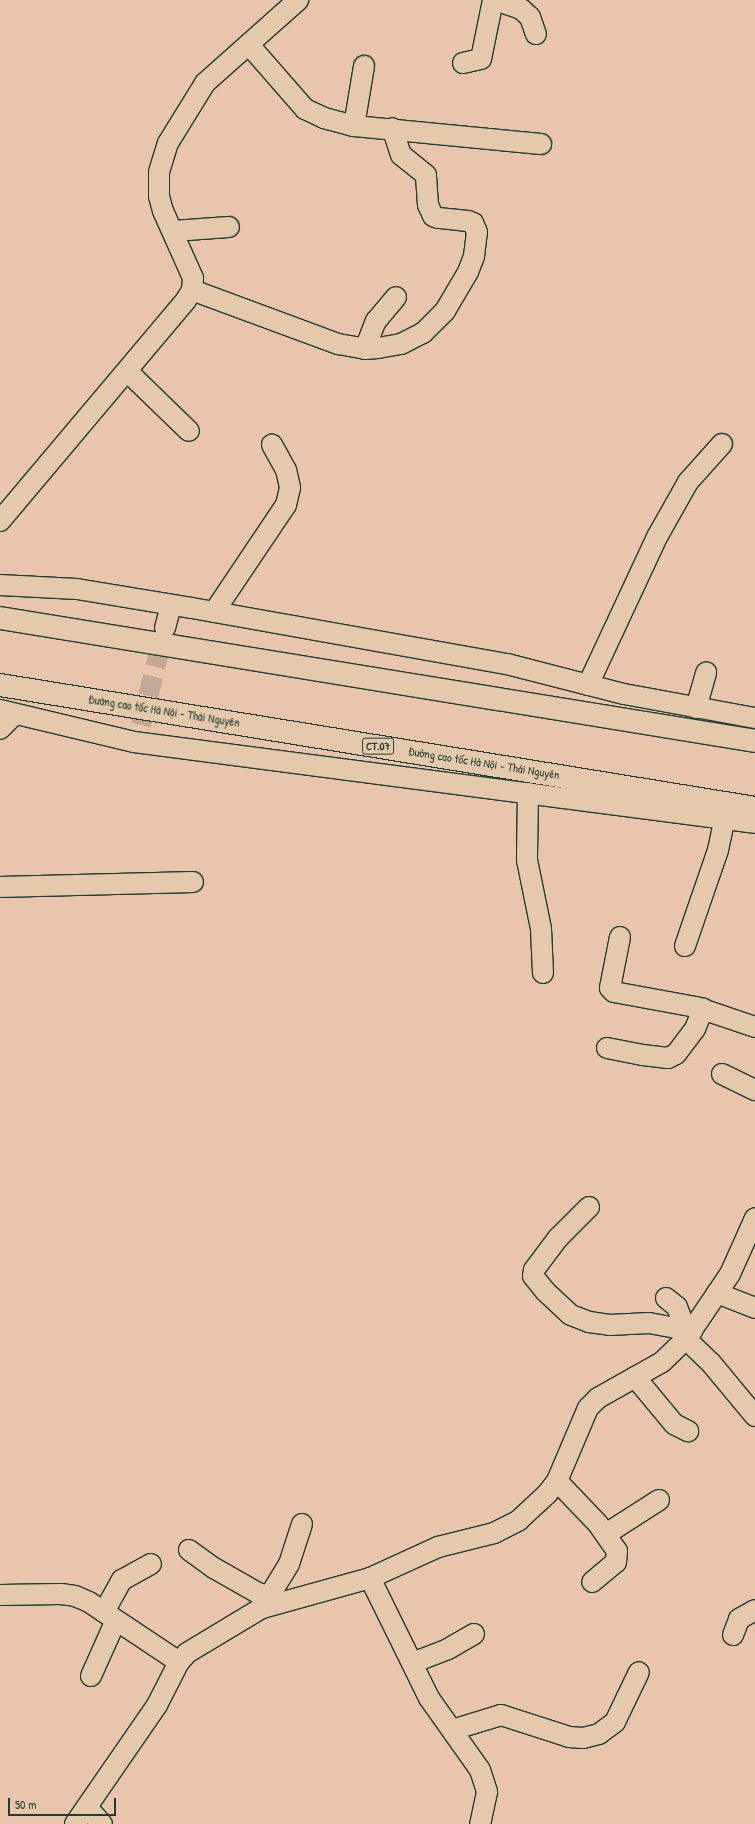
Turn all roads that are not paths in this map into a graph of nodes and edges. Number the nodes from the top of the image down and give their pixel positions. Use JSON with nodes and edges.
{"nodes":[{"id":1,"x":298,"y":0,"type":"edge"},
{"id":2,"x":494,"y":0,"type":"edge"},
{"id":3,"x":536,"y":34,"type":"dead end"},
{"id":4,"x":250,"y":46,"type":"junction"},
{"id":5,"x":463,"y":63,"type":"dead end"},
{"id":6,"x":364,"y":66,"type":"dead end"},
{"id":7,"x":354,"y":126,"type":"junction"},
{"id":8,"x":392,"y":128,"type":"junction"},
{"id":9,"x":541,"y":144,"type":"dead end"},
{"id":10,"x":230,"y":227,"type":"dead end"},
{"id":11,"x":172,"y":231,"type":"junction"},
{"id":12,"x":192,"y":290,"type":"junction"},
{"id":13,"x":396,"y":297,"type":"dead end"},
{"id":14,"x":365,"y":349,"type":"junction"},
{"id":15,"x":127,"y":371,"type":"junction"},
{"id":16,"x":189,"y":431,"type":"dead end"},
{"id":17,"x":722,"y":444,"type":"dead end"},
{"id":18,"x":272,"y":445,"type":"dead end"},
{"id":19,"x":0,"y":521,"type":"edge"},
{"id":20,"x":0,"y":585,"type":"edge"},
{"id":21,"x":171,"y":605,"type":"junction"},
{"id":22,"x":214,"y":612,"type":"junction"},
{"id":23,"x":0,"y":618,"type":"edge"},
{"id":24,"x":165,"y":628,"type":"tunnel mouth"},
{"id":25,"x":706,"y":672,"type":"dead end"},
{"id":26,"x":0,"y":685,"type":"edge"},
{"id":27,"x":588,"y":685,"type":"junction"},
{"id":28,"x":696,"y":708,"type":"junction"},
{"id":29,"x":7,"y":712,"type":"edge"},
{"id":30,"x":755,"y":718,"type":"edge"},
{"id":31,"x":0,"y":730,"type":"edge"},
{"id":32,"x":755,"y":741,"type":"edge"},
{"id":33,"x":528,"y":793,"type":"junction"},
{"id":34,"x":755,"y":808,"type":"edge"},
{"id":35,"x":725,"y":818,"type":"junction"},
{"id":36,"x":755,"y":823,"type":"edge"},
{"id":37,"x":193,"y":882,"type":"dead end"},
{"id":38,"x":0,"y":887,"type":"edge"},
{"id":39,"x":620,"y":937,"type":"dead end"},
{"id":40,"x":685,"y":946,"type":"dead end"},
{"id":41,"x":543,"y":973,"type":"dead end"},
{"id":42,"x":704,"y":1009,"type":"junction"},
{"id":43,"x":755,"y":1027,"type":"edge"},
{"id":44,"x":607,"y":1048,"type":"dead end"},
{"id":45,"x":722,"y":1074,"type":"dead end"},
{"id":46,"x":755,"y":1090,"type":"edge"},
{"id":47,"x":589,"y":1207,"type":"dead end"},
{"id":48,"x":755,"y":1218,"type":"edge"},
{"id":49,"x":726,"y":1297,"type":"junction"},
{"id":50,"x":666,"y":1298,"type":"dead end"},
{"id":51,"x":755,"y":1308,"type":"edge"},
{"id":52,"x":688,"y":1333,"type":"junction"},
{"id":53,"x":635,"y":1377,"type":"junction"},
{"id":54,"x":755,"y":1416,"type":"edge"},
{"id":55,"x":688,"y":1432,"type":"dead end"},
{"id":56,"x":557,"y":1481,"type":"junction"},
{"id":57,"x":659,"y":1500,"type":"dead end"},
{"id":58,"x":302,"y":1524,"type":"dead end"},
{"id":59,"x":606,"y":1534,"type":"junction"},
{"id":60,"x":189,"y":1550,"type":"dead end"},
{"id":61,"x":150,"y":1564,"type":"dead end"},
{"id":62,"x":370,"y":1578,"type":"junction"},
{"id":63,"x":592,"y":1582,"type":"dead end"},
{"id":64,"x":0,"y":1595,"type":"edge"},
{"id":65,"x":265,"y":1602,"type":"junction"},
{"id":66,"x":755,"y":1610,"type":"edge"},
{"id":67,"x":110,"y":1616,"type":"junction"},
{"id":68,"x":474,"y":1634,"type":"dead end"},
{"id":69,"x":733,"y":1635,"type":"dead end"},
{"id":70,"x":179,"y":1662,"type":"junction"},
{"id":71,"x":412,"y":1663,"type":"junction"},
{"id":72,"x":639,"y":1672,"type":"dead end"},
{"id":73,"x":91,"y":1676,"type":"dead end"},
{"id":74,"x":452,"y":1730,"type":"junction"},
{"id":75,"x":88,"y":1808,"type":"junction"},
{"id":76,"x":75,"y":1824,"type":"edge"},
{"id":77,"x":102,"y":1824,"type":"edge"},
{"id":78,"x":480,"y":1824,"type":"edge"}],
"edges":[{"from":1,"to":4,"type":"street"},
{"from":2,"to":3,"type":"street"},
{"from":2,"to":5,"type":"street"},
{"from":4,"to":7,"type":"street"},
{"from":4,"to":11,"type":"street"},
{"from":6,"to":7,"type":"street"},
{"from":7,"to":8,"type":"street"},
{"from":8,"to":9,"type":"street"},
{"from":8,"to":14,"type":"street"},
{"from":10,"to":11,"type":"street"},
{"from":11,"to":12,"type":"street"},
{"from":12,"to":14,"type":"street"},
{"from":12,"to":15,"type":"street"},
{"from":13,"to":14,"type":"street"},
{"from":15,"to":16,"type":"street"},
{"from":15,"to":19,"type":"street"},
{"from":17,"to":27,"type":"street"},
{"from":18,"to":22,"type":"street"},
{"from":20,"to":21,"type":"street"},
{"from":21,"to":22,"type":"street"},
{"from":21,"to":24,"type":"street"},
{"from":22,"to":27,"type":"street"},
{"from":23,"to":32,"type":"highway"},
{"from":25,"to":28,"type":"street"},
{"from":26,"to":34,"type":"highway","name":"Đường cao tốc Hà Nội - Thái Nguyên","number":"CT.07"},
{"from":27,"to":28,"type":"street"},
{"from":28,"to":30,"type":"street"},
{"from":29,"to":31,"type":"street"},
{"from":29,"to":33,"type":"street"},
{"from":33,"to":35,"type":"street"},
{"from":33,"to":41,"type":"street"},
{"from":35,"to":36,"type":"street"},
{"from":35,"to":40,"type":"street"},
{"from":37,"to":38,"type":"street"},
{"from":39,"to":42,"type":"street"},
{"from":42,"to":43,"type":"street"},
{"from":42,"to":44,"type":"street"},
{"from":45,"to":46,"type":"street"},
{"from":47,"to":52,"type":"street"},
{"from":48,"to":49,"type":"street"},
{"from":49,"to":51,"type":"street"},
{"from":49,"to":52,"type":"street"},
{"from":50,"to":52,"type":"street"},
{"from":52,"to":53,"type":"street"},
{"from":52,"to":54,"type":"street"},
{"from":53,"to":55,"type":"street"},
{"from":53,"to":56,"type":"street"},
{"from":56,"to":59,"type":"street"},
{"from":56,"to":62,"type":"street"},
{"from":57,"to":59,"type":"street"},
{"from":58,"to":65,"type":"street"},
{"from":59,"to":63,"type":"street"},
{"from":60,"to":65,"type":"street"},
{"from":61,"to":67,"type":"street"},
{"from":62,"to":65,"type":"street"},
{"from":62,"to":71,"type":"street"},
{"from":64,"to":67,"type":"street"},
{"from":65,"to":70,"type":"street"},
{"from":66,"to":69,"type":"street"},
{"from":67,"to":70,"type":"street"},
{"from":67,"to":73,"type":"street"},
{"from":68,"to":71,"type":"street"},
{"from":70,"to":75,"type":"street"},
{"from":71,"to":74,"type":"street"},
{"from":72,"to":74,"type":"street"},
{"from":74,"to":78,"type":"street"},
{"from":75,"to":76,"type":"street"},
{"from":75,"to":77,"type":"street"}]}
